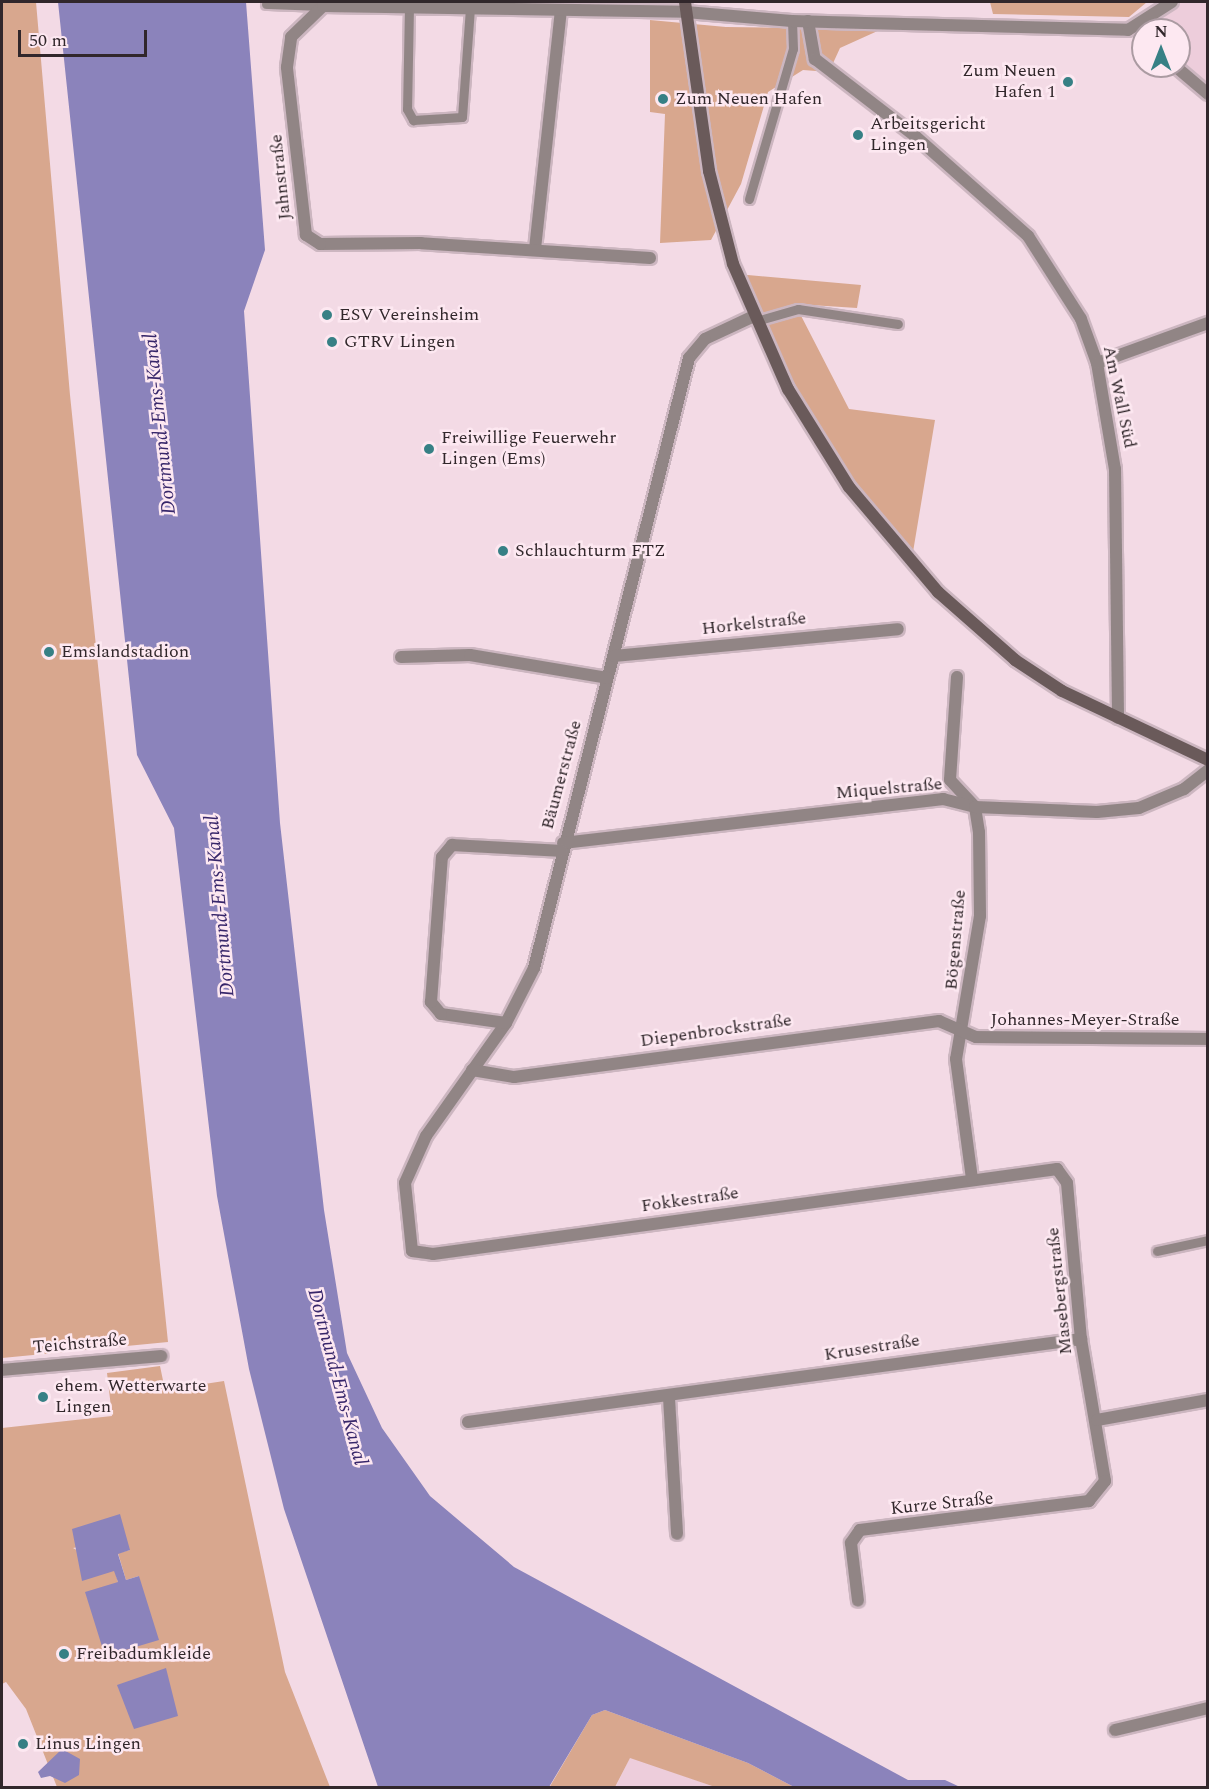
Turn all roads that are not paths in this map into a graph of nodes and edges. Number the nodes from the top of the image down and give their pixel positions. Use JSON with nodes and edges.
{"nodes":[{"id":1,"x":1172,"y":2,"type":"edge"},
{"id":2,"x":345,"y":3,"type":"edge"},
{"id":3,"x":266,"y":4,"type":"dead end"},
{"id":4,"x":323,"y":6,"type":"junction"},
{"id":5,"x":409,"y":7,"type":"junction"},
{"id":6,"x":685,"y":7,"type":"edge"},
{"id":7,"x":470,"y":9,"type":"junction"},
{"id":8,"x":561,"y":11,"type":"junction"},
{"id":9,"x":1152,"y":18,"type":"edge"},
{"id":10,"x":792,"y":21,"type":"junction"},
{"id":11,"x":808,"y":21,"type":"junction"},
{"id":12,"x":1131,"y":28,"type":"edge"},
{"id":13,"x":1189,"y":78,"type":"edge"},
{"id":14,"x":1208,"y":94,"type":"edge"},
{"id":15,"x":749,"y":199,"type":"dead end"},
{"id":16,"x":536,"y":249,"type":"junction"},
{"id":17,"x":650,"y":258,"type":"dead end"},
{"id":18,"x":755,"y":318,"type":"junction"},
{"id":19,"x":1208,"y":323,"type":"edge"},
{"id":20,"x":898,"y":324,"type":"dead end"},
{"id":21,"x":1097,"y":363,"type":"junction"},
{"id":22,"x":898,"y":629,"type":"dead end"},
{"id":23,"x":614,"y":656,"type":"junction"},
{"id":24,"x":401,"y":657,"type":"dead end"},
{"id":25,"x":957,"y":676,"type":"dead end"},
{"id":26,"x":607,"y":678,"type":"junction"},
{"id":27,"x":1118,"y":718,"type":"junction"},
{"id":28,"x":1208,"y":760,"type":"edge"},
{"id":29,"x":1208,"y":770,"type":"edge"},
{"id":30,"x":975,"y":807,"type":"junction"},
{"id":31,"x":562,"y":847,"type":"junction"},
{"id":32,"x":506,"y":1023,"type":"junction"},
{"id":33,"x":963,"y":1031,"type":"junction"},
{"id":34,"x":1208,"y":1039,"type":"edge"},
{"id":35,"x":472,"y":1070,"type":"junction"},
{"id":36,"x":972,"y":1179,"type":"junction"},
{"id":37,"x":1208,"y":1240,"type":"edge"},
{"id":38,"x":412,"y":1251,"type":"joint"},
{"id":39,"x":1157,"y":1251,"type":"dead end"},
{"id":40,"x":1081,"y":1339,"type":"junction"},
{"id":41,"x":161,"y":1356,"type":"dead end"},
{"id":42,"x":2,"y":1370,"type":"edge"},
{"id":43,"x":669,"y":1398,"type":"junction"},
{"id":44,"x":1208,"y":1400,"type":"edge"},
{"id":45,"x":1097,"y":1420,"type":"junction"},
{"id":46,"x":468,"y":1422,"type":"dead end"},
{"id":47,"x":1098,"y":1495,"type":"joint"},
{"id":48,"x":677,"y":1534,"type":"dead end"},
{"id":49,"x":858,"y":1601,"type":"dead end"},
{"id":50,"x":1208,"y":1708,"type":"edge"},
{"id":51,"x":1115,"y":1730,"type":"dead end"}],
"edges":[{"from":1,"to":9,"type":"street"},
{"from":2,"to":4,"type":"street"},
{"from":2,"to":5,"type":"street"},
{"from":3,"to":4,"type":"lane"},
{"from":4,"to":16,"type":"street","name":"Jahnstraße"},
{"from":5,"to":7,"type":"street"},
{"from":5,"to":7,"type":"lane"},
{"from":6,"to":8,"type":"street"},
{"from":6,"to":10,"type":"street"},
{"from":6,"to":18,"type":"main road"},
{"from":7,"to":8,"type":"street"},
{"from":8,"to":16,"type":"street"},
{"from":10,"to":11,"type":"street"},
{"from":10,"to":15,"type":"lane"},
{"from":11,"to":12,"type":"street"},
{"from":11,"to":21,"type":"street","name":"Am Wall Süd"},
{"from":13,"to":14,"type":"street"},
{"from":16,"to":17,"type":"street","name":"Jahnstraße"},
{"from":18,"to":20,"type":"lane"},
{"from":18,"to":23,"type":"street","name":"Bäumerstraße"},
{"from":18,"to":27,"type":"main road"},
{"from":19,"to":21,"type":"street"},
{"from":21,"to":27,"type":"street","name":"Am Wall Süd"},
{"from":22,"to":23,"type":"street","name":"Horkelstraße"},
{"from":23,"to":26,"type":"street","name":"Bäumerstraße"},
{"from":24,"to":26,"type":"street"},
{"from":25,"to":30,"type":"street"},
{"from":26,"to":31,"type":"street","name":"Bäumerstraße"},
{"from":27,"to":28,"type":"main road"},
{"from":29,"to":30,"type":"street","name":"Miquelstraße"},
{"from":30,"to":31,"type":"street","name":"Miquelstraße"},
{"from":30,"to":33,"type":"street","name":"Bögenstraße"},
{"from":31,"to":32,"type":"street","name":"Bäumerstraße"},
{"from":31,"to":32,"type":"street","name":"Miquelstraße"},
{"from":32,"to":35,"type":"street","name":"Bäumerstraße"},
{"from":33,"to":34,"type":"street","name":"Johannes-Meyer-Straße"},
{"from":33,"to":35,"type":"street","name":"Diepenbrockstraße"},
{"from":33,"to":36,"type":"street","name":"Bögenstraße"},
{"from":35,"to":38,"type":"street","name":"Bäumerstraße"},
{"from":36,"to":38,"type":"street","name":"Fokkestraße"},
{"from":36,"to":40,"type":"street","name":"Masebergstraße"},
{"from":37,"to":39,"type":"lane"},
{"from":40,"to":43,"type":"street","name":"Krusestraße"},
{"from":40,"to":45,"type":"street","name":"Masebergstraße"},
{"from":41,"to":42,"type":"street","name":"Teichstraße"},
{"from":43,"to":46,"type":"street","name":"Krusestraße"},
{"from":43,"to":48,"type":"street"},
{"from":44,"to":45,"type":"street"},
{"from":45,"to":47,"type":"street","name":"Masebergstraße"},
{"from":47,"to":49,"type":"street","name":"Kurze Straße"},
{"from":50,"to":51,"type":"street"}]}
